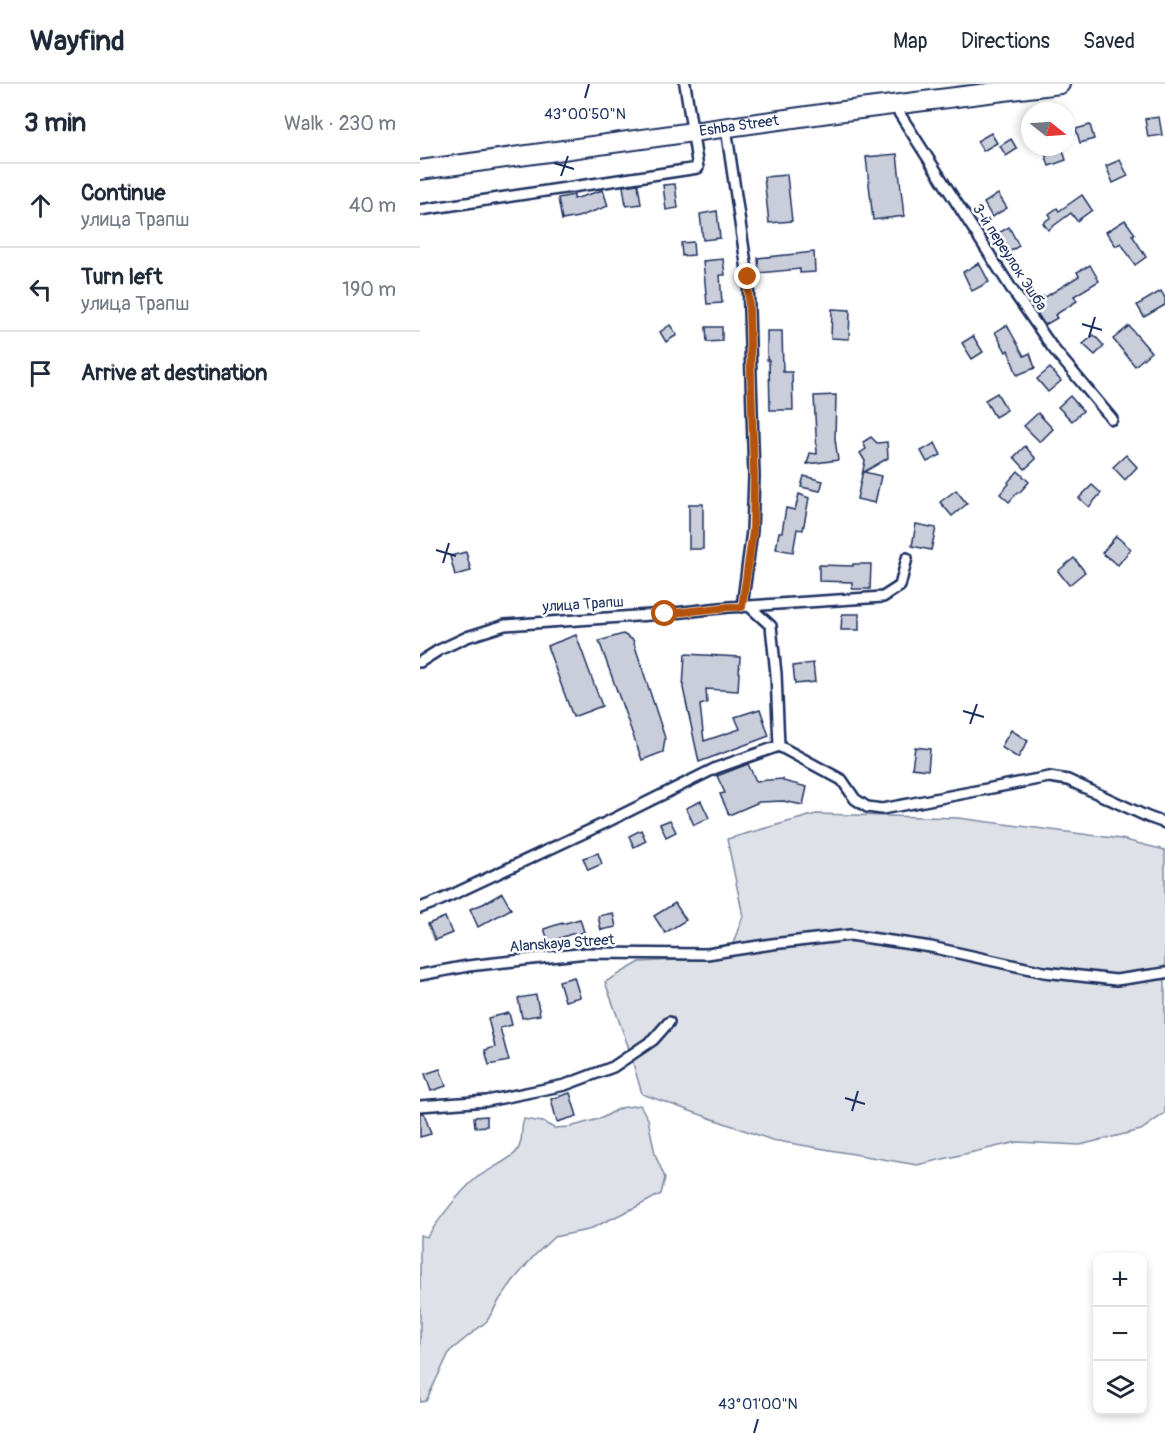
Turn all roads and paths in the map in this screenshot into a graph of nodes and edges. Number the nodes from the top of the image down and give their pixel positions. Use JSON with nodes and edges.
{"nodes":[{"id":1,"x":685,"y":84,"type":"edge"},
{"id":2,"x":1060,"y":84,"type":"edge"},
{"id":3,"x":894,"y":105,"type":"junction"},
{"id":4,"x":726,"y":128,"type":"junction"},
{"id":5,"x":693,"y":133,"type":"junction"},
{"id":6,"x":420,"y":170,"type":"edge"},
{"id":7,"x":420,"y":210,"type":"edge"},
{"id":8,"x":1112,"y":419,"type":"dead end"},
{"id":9,"x":907,"y":558,"type":"dead end"},
{"id":10,"x":746,"y":607,"type":"junction"},
{"id":11,"x":420,"y":662,"type":"edge"},
{"id":12,"x":779,"y":746,"type":"junction"},
{"id":13,"x":1165,"y":823,"type":"edge"},
{"id":14,"x":420,"y":908,"type":"edge"},
{"id":15,"x":1165,"y":973,"type":"edge"},
{"id":16,"x":420,"y":975,"type":"edge"},
{"id":17,"x":669,"y":1022,"type":"dead end"},
{"id":18,"x":420,"y":1106,"type":"edge"}],
"edges":[{"from":1,"to":5,"type":"street"},
{"from":2,"to":3,"type":"highway","name":"Eshba Street"},
{"from":3,"to":4,"type":"highway","name":"Eshba Street"},
{"from":3,"to":8,"type":"street","name":"3-й переулок Эшба"},
{"from":4,"to":5,"type":"highway","name":"Eshba Street"},
{"from":4,"to":10,"type":"street"},
{"from":5,"to":6,"type":"highway","name":"Eshba Street"},
{"from":5,"to":7,"type":"street"},
{"from":9,"to":10,"type":"street","name":"улица Трапш"},
{"from":10,"to":11,"type":"street","name":"улица Трапш"},
{"from":10,"to":12,"type":"street"},
{"from":12,"to":13,"type":"street"},
{"from":12,"to":14,"type":"street"},
{"from":15,"to":16,"type":"street","name":"Alanskaya Street"},
{"from":17,"to":18,"type":"street"}]}
